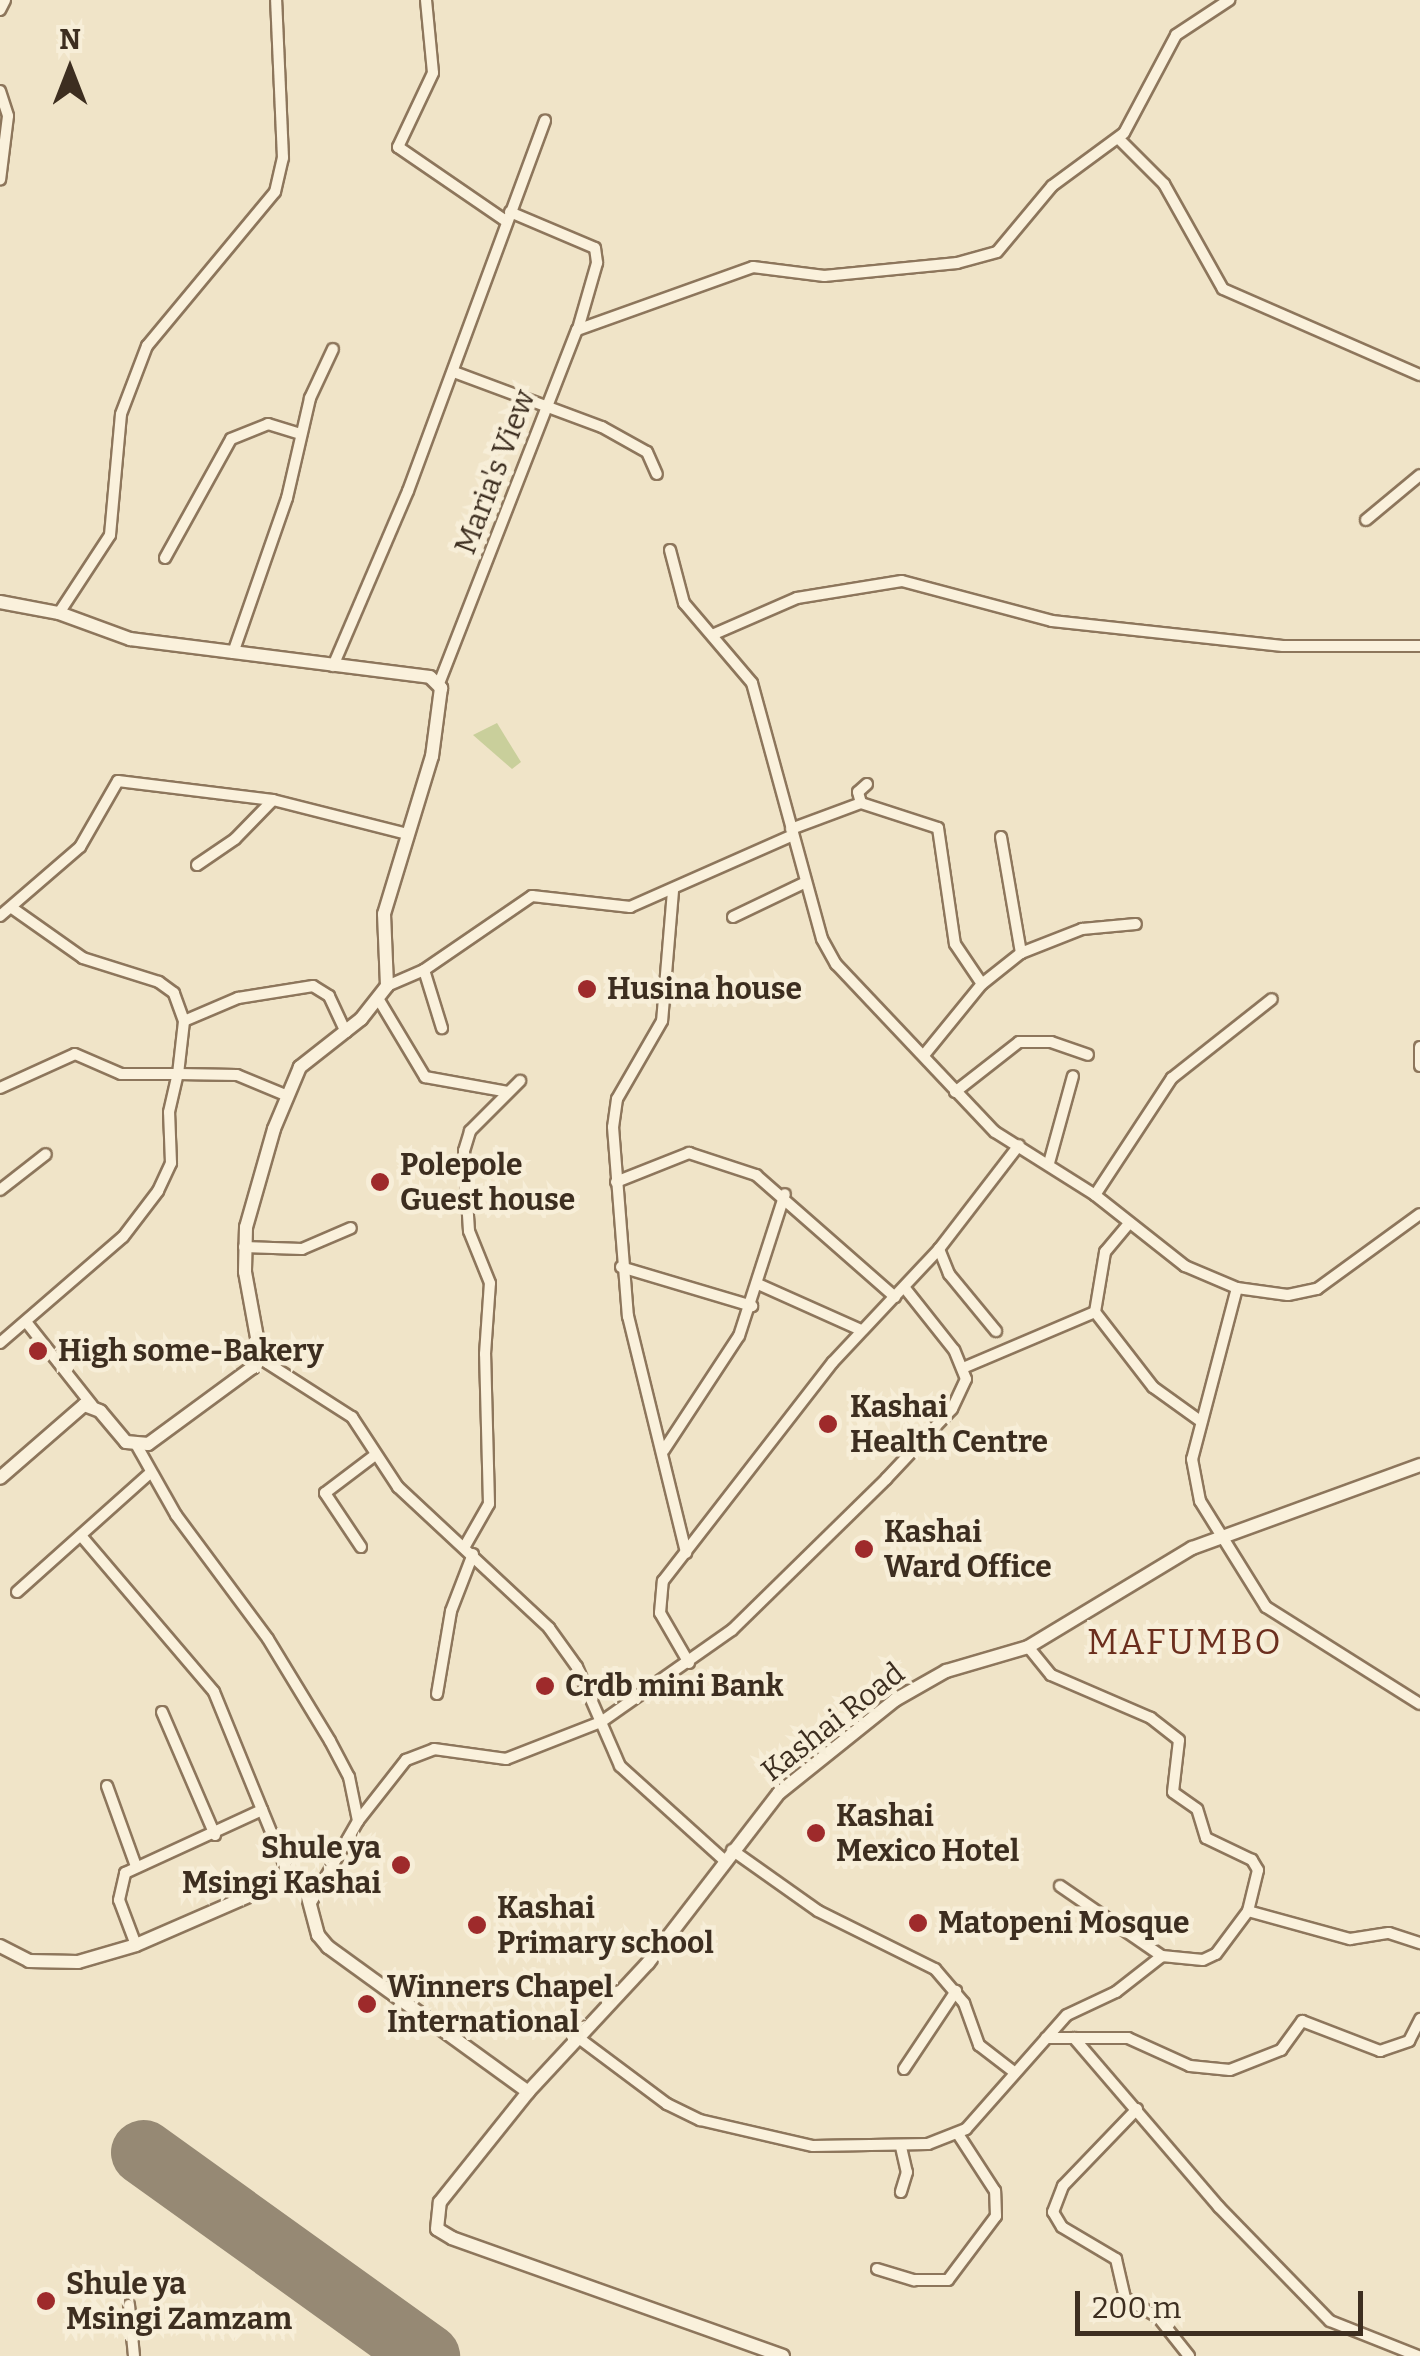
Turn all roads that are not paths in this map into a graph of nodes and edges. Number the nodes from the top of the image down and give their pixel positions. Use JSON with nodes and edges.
{"nodes":[{"id":1,"x":5,"y":0,"type":"edge"},
{"id":2,"x":276,"y":0,"type":"edge"},
{"id":3,"x":426,"y":0,"type":"edge"},
{"id":4,"x":1229,"y":0,"type":"edge"},
{"id":5,"x":0,"y":10,"type":"edge"},
{"id":6,"x":0,"y":91,"type":"edge"},
{"id":7,"x":545,"y":120,"type":"dead end"},
{"id":8,"x":1119,"y":140,"type":"junction"},
{"id":9,"x":0,"y":180,"type":"edge"},
{"id":10,"x":508,"y":217,"type":"junction"},
{"id":11,"x":578,"y":330,"type":"junction"},
{"id":12,"x":333,"y":350,"type":"dead end"},
{"id":13,"x":454,"y":372,"type":"junction"},
{"id":14,"x":1420,"y":375,"type":"edge"},
{"id":15,"x":547,"y":402,"type":"junction"},
{"id":16,"x":302,"y":434,"type":"junction"},
{"id":17,"x":658,"y":474,"type":"dead end"},
{"id":18,"x":1420,"y":475,"type":"edge"},
{"id":19,"x":1366,"y":520,"type":"dead end"},
{"id":20,"x":670,"y":550,"type":"dead end"},
{"id":21,"x":165,"y":558,"type":"dead end"},
{"id":22,"x":0,"y":602,"type":"edge"},
{"id":23,"x":59,"y":613,"type":"junction"},
{"id":24,"x":712,"y":635,"type":"junction"},
{"id":25,"x":1420,"y":646,"type":"edge"},
{"id":26,"x":233,"y":654,"type":"junction"},
{"id":27,"x":333,"y":666,"type":"junction"},
{"id":28,"x":440,"y":681,"type":"junction"},
{"id":29,"x":867,"y":784,"type":"dead end"},
{"id":30,"x":273,"y":800,"type":"junction"},
{"id":31,"x":861,"y":804,"type":"junction"},
{"id":32,"x":792,"y":832,"type":"junction"},
{"id":33,"x":408,"y":834,"type":"junction"},
{"id":34,"x":1001,"y":837,"type":"dead end"},
{"id":35,"x":197,"y":865,"type":"dead end"},
{"id":36,"x":806,"y":882,"type":"junction"},
{"id":37,"x":674,"y":891,"type":"junction"},
{"id":38,"x":12,"y":908,"type":"junction"},
{"id":39,"x":0,"y":916,"type":"edge"},
{"id":40,"x":733,"y":917,"type":"dead end"},
{"id":41,"x":1136,"y":924,"type":"dead end"},
{"id":42,"x":1021,"y":953,"type":"junction"},
{"id":43,"x":424,"y":970,"type":"junction"},
{"id":44,"x":982,"y":984,"type":"junction"},
{"id":45,"x":388,"y":986,"type":"junction"},
{"id":46,"x":1272,"y":999,"type":"dead end"},
{"id":47,"x":379,"y":1000,"type":"junction"},
{"id":48,"x":184,"y":1022,"type":"junction"},
{"id":49,"x":442,"y":1028,"type":"dead end"},
{"id":50,"x":346,"y":1032,"type":"junction"},
{"id":51,"x":1420,"y":1047,"type":"edge"},
{"id":52,"x":924,"y":1054,"type":"junction"},
{"id":53,"x":1088,"y":1054,"type":"dead end"},
{"id":54,"x":1420,"y":1066,"type":"edge"},
{"id":55,"x":178,"y":1074,"type":"junction"},
{"id":56,"x":1073,"y":1076,"type":"dead end"},
{"id":57,"x":520,"y":1081,"type":"dead end"},
{"id":58,"x":0,"y":1088,"type":"edge"},
{"id":59,"x":508,"y":1092,"type":"junction"},
{"id":60,"x":955,"y":1092,"type":"junction"},
{"id":61,"x":285,"y":1095,"type":"junction"},
{"id":62,"x":1019,"y":1145,"type":"junction"},
{"id":63,"x":46,"y":1154,"type":"dead end"},
{"id":64,"x":1050,"y":1163,"type":"junction"},
{"id":65,"x":616,"y":1182,"type":"junction"},
{"id":66,"x":0,"y":1190,"type":"edge"},
{"id":67,"x":785,"y":1194,"type":"junction"},
{"id":68,"x":1096,"y":1194,"type":"junction"},
{"id":69,"x":1420,"y":1214,"type":"edge"},
{"id":70,"x":1129,"y":1223,"type":"junction"},
{"id":71,"x":351,"y":1228,"type":"dead end"},
{"id":72,"x":244,"y":1247,"type":"junction"},
{"id":73,"x":939,"y":1248,"type":"junction"},
{"id":74,"x":621,"y":1267,"type":"junction"},
{"id":75,"x":758,"y":1284,"type":"junction"},
{"id":76,"x":904,"y":1287,"type":"junction"},
{"id":77,"x":1238,"y":1288,"type":"junction"},
{"id":78,"x":895,"y":1297,"type":"junction"},
{"id":79,"x":752,"y":1306,"type":"junction"},
{"id":80,"x":1095,"y":1312,"type":"junction"},
{"id":81,"x":27,"y":1324,"type":"junction"},
{"id":82,"x":861,"y":1330,"type":"junction"},
{"id":83,"x":996,"y":1332,"type":"dead end"},
{"id":84,"x":2,"y":1337,"type":"edge"},
{"id":85,"x":258,"y":1357,"type":"junction"},
{"id":86,"x":964,"y":1368,"type":"junction"},
{"id":87,"x":92,"y":1406,"type":"junction"},
{"id":88,"x":1199,"y":1420,"type":"junction"},
{"id":89,"x":137,"y":1446,"type":"junction"},
{"id":90,"x":664,"y":1450,"type":"junction"},
{"id":91,"x":374,"y":1456,"type":"junction"},
{"id":92,"x":1417,"y":1470,"type":"edge"},
{"id":93,"x":150,"y":1473,"type":"junction"},
{"id":94,"x":0,"y":1478,"type":"edge"},
{"id":95,"x":83,"y":1538,"type":"junction"},
{"id":96,"x":1219,"y":1539,"type":"junction"},
{"id":97,"x":360,"y":1547,"type":"dead end"},
{"id":98,"x":469,"y":1550,"type":"junction"},
{"id":99,"x":686,"y":1553,"type":"junction"},
{"id":100,"x":17,"y":1592,"type":"dead end"},
{"id":101,"x":1028,"y":1647,"type":"junction"},
{"id":102,"x":689,"y":1663,"type":"junction"},
{"id":103,"x":437,"y":1694,"type":"dead end"},
{"id":104,"x":1420,"y":1704,"type":"edge"},
{"id":105,"x":162,"y":1712,"type":"dead end"},
{"id":106,"x":601,"y":1722,"type":"junction"},
{"id":107,"x":107,"y":1786,"type":"dead end"},
{"id":108,"x":262,"y":1810,"type":"junction"},
{"id":109,"x":358,"y":1821,"type":"junction"},
{"id":110,"x":215,"y":1835,"type":"junction"},
{"id":111,"x":728,"y":1855,"type":"junction"},
{"id":112,"x":136,"y":1866,"type":"junction"},
{"id":113,"x":290,"y":1878,"type":"junction"},
{"id":114,"x":1060,"y":1886,"type":"dead end"},
{"id":115,"x":312,"y":1901,"type":"junction"},
{"id":116,"x":1248,"y":1911,"type":"junction"},
{"id":117,"x":1420,"y":1943,"type":"edge"},
{"id":118,"x":136,"y":1944,"type":"junction"},
{"id":119,"x":0,"y":1946,"type":"edge"},
{"id":120,"x":1162,"y":1956,"type":"junction"},
{"id":121,"x":956,"y":1991,"type":"junction"},
{"id":122,"x":1420,"y":2019,"type":"edge"},
{"id":123,"x":1046,"y":2038,"type":"junction"},
{"id":124,"x":1074,"y":2038,"type":"junction"},
{"id":125,"x":580,"y":2039,"type":"junction"},
{"id":126,"x":904,"y":2069,"type":"dead end"},
{"id":127,"x":1014,"y":2072,"type":"junction"},
{"id":128,"x":528,"y":2092,"type":"junction"},
{"id":129,"x":1137,"y":2110,"type":"junction"},
{"id":130,"x":958,"y":2134,"type":"junction"},
{"id":131,"x":901,"y":2147,"type":"junction"},
{"id":132,"x":902,"y":2192,"type":"dead end"},
{"id":133,"x":878,"y":2269,"type":"dead end"},
{"id":134,"x":129,"y":2305,"type":"dead end"},
{"id":135,"x":134,"y":2356,"type":"edge"},
{"id":136,"x":783,"y":2356,"type":"edge"},
{"id":137,"x":1189,"y":2356,"type":"edge"},
{"id":138,"x":1418,"y":2356,"type":"edge"}],
"edges":[{"from":1,"to":5,"type":"street"},
{"from":2,"to":23,"type":"street"},
{"from":3,"to":10,"type":"street"},
{"from":4,"to":8,"type":"street"},
{"from":6,"to":9,"type":"street"},
{"from":7,"to":10,"type":"street"},
{"from":8,"to":11,"type":"street"},
{"from":8,"to":14,"type":"street"},
{"from":10,"to":11,"type":"street","name":"Maria's View"},
{"from":10,"to":13,"type":"street"},
{"from":11,"to":15,"type":"street","name":"Maria's View"},
{"from":12,"to":16,"type":"street"},
{"from":13,"to":15,"type":"street"},
{"from":13,"to":27,"type":"street"},
{"from":15,"to":17,"type":"street"},
{"from":15,"to":28,"type":"street","name":"Maria's View"},
{"from":16,"to":21,"type":"street"},
{"from":16,"to":26,"type":"street"},
{"from":18,"to":19,"type":"street"},
{"from":20,"to":24,"type":"street"},
{"from":22,"to":23,"type":"street"},
{"from":23,"to":26,"type":"street"},
{"from":24,"to":25,"type":"street"},
{"from":24,"to":32,"type":"street"},
{"from":26,"to":27,"type":"street"},
{"from":27,"to":28,"type":"street"},
{"from":28,"to":33,"type":"street","name":"Maria's View"},
{"from":29,"to":31,"type":"street"},
{"from":30,"to":33,"type":"street"},
{"from":30,"to":35,"type":"street"},
{"from":30,"to":38,"type":"street"},
{"from":31,"to":32,"type":"street"},
{"from":31,"to":44,"type":"street"},
{"from":32,"to":36,"type":"street"},
{"from":32,"to":37,"type":"street"},
{"from":33,"to":45,"type":"street","name":"Maria's View"},
{"from":34,"to":42,"type":"street"},
{"from":36,"to":40,"type":"street"},
{"from":36,"to":52,"type":"street"},
{"from":37,"to":43,"type":"street"},
{"from":37,"to":65,"type":"street"},
{"from":38,"to":39,"type":"street"},
{"from":38,"to":48,"type":"street"},
{"from":41,"to":42,"type":"street"},
{"from":42,"to":44,"type":"street"},
{"from":43,"to":45,"type":"street"},
{"from":43,"to":49,"type":"street"},
{"from":44,"to":52,"type":"street"},
{"from":45,"to":47,"type":"street"},
{"from":46,"to":68,"type":"street"},
{"from":47,"to":50,"type":"street"},
{"from":47,"to":59,"type":"street"},
{"from":48,"to":50,"type":"street"},
{"from":48,"to":55,"type":"street"},
{"from":50,"to":61,"type":"street"},
{"from":51,"to":54,"type":"street"},
{"from":52,"to":60,"type":"street"},
{"from":53,"to":60,"type":"street"},
{"from":55,"to":58,"type":"street"},
{"from":55,"to":61,"type":"street"},
{"from":55,"to":81,"type":"street"},
{"from":56,"to":64,"type":"street"},
{"from":57,"to":59,"type":"street"},
{"from":59,"to":98,"type":"street"},
{"from":60,"to":62,"type":"street"},
{"from":61,"to":72,"type":"street"},
{"from":62,"to":64,"type":"street"},
{"from":62,"to":73,"type":"street"},
{"from":63,"to":66,"type":"street"},
{"from":64,"to":68,"type":"street"},
{"from":65,"to":67,"type":"street"},
{"from":65,"to":74,"type":"street"},
{"from":67,"to":75,"type":"street"},
{"from":67,"to":78,"type":"street"},
{"from":68,"to":70,"type":"street"},
{"from":69,"to":77,"type":"street"},
{"from":70,"to":77,"type":"street"},
{"from":70,"to":80,"type":"street"},
{"from":71,"to":72,"type":"street"},
{"from":72,"to":85,"type":"street"},
{"from":73,"to":76,"type":"street"},
{"from":73,"to":83,"type":"street"},
{"from":74,"to":79,"type":"street"},
{"from":74,"to":90,"type":"street"},
{"from":75,"to":79,"type":"street"},
{"from":75,"to":82,"type":"street"},
{"from":76,"to":78,"type":"street"},
{"from":76,"to":86,"type":"street"},
{"from":77,"to":88,"type":"street"},
{"from":78,"to":82,"type":"street"},
{"from":79,"to":90,"type":"street"},
{"from":80,"to":86,"type":"street"},
{"from":80,"to":88,"type":"street"},
{"from":81,"to":84,"type":"street"},
{"from":81,"to":87,"type":"street"},
{"from":82,"to":99,"type":"street"},
{"from":85,"to":89,"type":"street"},
{"from":85,"to":91,"type":"street"},
{"from":86,"to":102,"type":"street"},
{"from":87,"to":89,"type":"street"},
{"from":87,"to":94,"type":"street"},
{"from":88,"to":96,"type":"street"},
{"from":89,"to":93,"type":"street"},
{"from":90,"to":99,"type":"street"},
{"from":91,"to":97,"type":"street"},
{"from":91,"to":98,"type":"street"},
{"from":92,"to":96,"type":"street","name":"Kashai Road"},
{"from":93,"to":95,"type":"street"},
{"from":93,"to":109,"type":"street"},
{"from":95,"to":100,"type":"street"},
{"from":95,"to":108,"type":"street"},
{"from":96,"to":101,"type":"street","name":"Kashai Road"},
{"from":96,"to":104,"type":"street"},
{"from":98,"to":103,"type":"street"},
{"from":98,"to":106,"type":"street"},
{"from":99,"to":102,"type":"street"},
{"from":101,"to":111,"type":"street","name":"Kashai Road"},
{"from":101,"to":116,"type":"street"},
{"from":102,"to":106,"type":"street"},
{"from":105,"to":110,"type":"street"},
{"from":106,"to":109,"type":"street"},
{"from":106,"to":111,"type":"street"},
{"from":107,"to":112,"type":"street"},
{"from":108,"to":110,"type":"street"},
{"from":108,"to":113,"type":"street"},
{"from":109,"to":115,"type":"street"},
{"from":110,"to":112,"type":"street"},
{"from":111,"to":121,"type":"street"},
{"from":111,"to":125,"type":"street","name":"Kashai Road"},
{"from":112,"to":118,"type":"street"},
{"from":113,"to":115,"type":"street"},
{"from":113,"to":118,"type":"street"},
{"from":114,"to":120,"type":"street"},
{"from":115,"to":128,"type":"street"},
{"from":116,"to":117,"type":"street"},
{"from":116,"to":120,"type":"street"},
{"from":118,"to":119,"type":"street"},
{"from":120,"to":123,"type":"street"},
{"from":121,"to":126,"type":"street"},
{"from":121,"to":127,"type":"street"},
{"from":122,"to":124,"type":"street"},
{"from":123,"to":124,"type":"street"},
{"from":123,"to":127,"type":"street"},
{"from":124,"to":129,"type":"street"},
{"from":125,"to":128,"type":"street","name":"Kashai Road"},
{"from":125,"to":131,"type":"street"},
{"from":127,"to":130,"type":"street"},
{"from":128,"to":136,"type":"street","name":"Kashai Road"},
{"from":129,"to":137,"type":"street"},
{"from":129,"to":138,"type":"street"},
{"from":130,"to":131,"type":"street"},
{"from":130,"to":133,"type":"street"},
{"from":131,"to":132,"type":"street"},
{"from":134,"to":135,"type":"street"}]}
